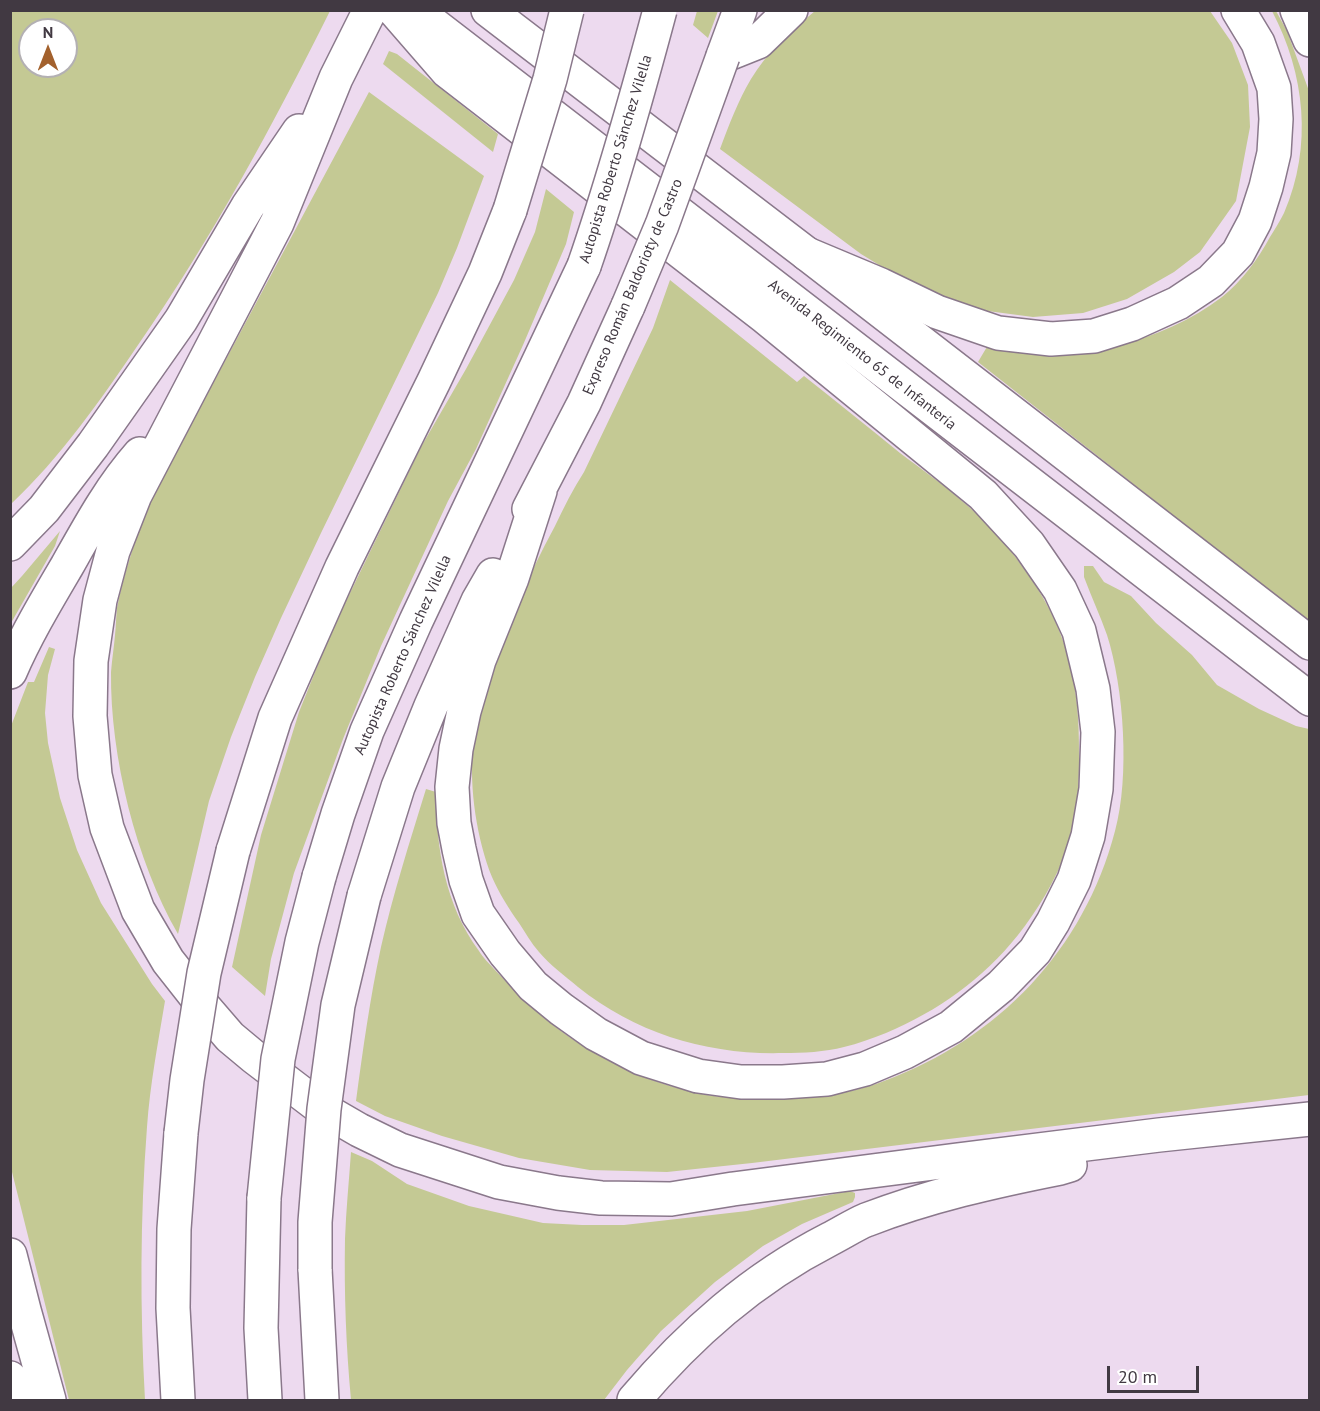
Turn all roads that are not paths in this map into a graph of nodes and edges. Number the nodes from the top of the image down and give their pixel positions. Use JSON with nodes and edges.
{"nodes":[{"id":1,"x":370,"y":10,"type":"edge"},
{"id":2,"x":394,"y":10,"type":"edge"},
{"id":3,"x":415,"y":10,"type":"edge"},
{"id":4,"x":488,"y":10,"type":"edge"},
{"id":5,"x":567,"y":10,"type":"edge"},
{"id":6,"x":660,"y":10,"type":"edge"},
{"id":7,"x":740,"y":10,"type":"edge"},
{"id":8,"x":791,"y":10,"type":"edge"},
{"id":9,"x":1238,"y":10,"type":"edge"},
{"id":10,"x":1297,"y":10,"type":"edge"},
{"id":11,"x":1310,"y":40,"type":"edge"},
{"id":12,"x":723,"y":56,"type":"junction"},
{"id":13,"x":336,"y":78,"type":"junction"},
{"id":14,"x":807,"y":254,"type":"junction"},
{"id":15,"x":179,"y":410,"type":"junction"},
{"id":16,"x":540,"y":491,"type":"junction"},
{"id":17,"x":10,"y":544,"type":"edge"},
{"id":18,"x":1310,"y":643,"type":"edge"},
{"id":19,"x":10,"y":672,"type":"edge"},
{"id":20,"x":1310,"y":699,"type":"edge"},
{"id":21,"x":1310,"y":1119,"type":"edge"},
{"id":22,"x":1160,"y":1135,"type":"junction"},
{"id":23,"x":10,"y":1256,"type":"edge"},
{"id":24,"x":10,"y":1378,"type":"edge"},
{"id":25,"x":17,"y":1401,"type":"edge"},
{"id":26,"x":49,"y":1401,"type":"edge"},
{"id":27,"x":178,"y":1401,"type":"edge"},
{"id":28,"x":265,"y":1401,"type":"edge"},
{"id":29,"x":322,"y":1401,"type":"edge"},
{"id":30,"x":634,"y":1401,"type":"edge"}],
"edges":[{"from":1,"to":13,"type":"main road"},
{"from":2,"to":16,"type":"main road"},
{"from":3,"to":20,"type":"main road","name":"Avenida Regimiento 65 de Infantería"},
{"from":4,"to":14,"type":"main road"},
{"from":5,"to":27,"type":"main road","bridge":true},
{"from":6,"to":28,"type":"main road","name":"Autopista Roberto Sánchez Vilella","bridge":true},
{"from":7,"to":12,"type":"main road","name":"Expreso Román Baldorioty de Castro"},
{"from":8,"to":12,"type":"main road"},
{"from":9,"to":14,"type":"main road"},
{"from":10,"to":11,"type":"main road"},
{"from":12,"to":16,"type":"main road","name":"Expreso Román Baldorioty de Castro","bridge":true},
{"from":13,"to":15,"type":"main road"},
{"from":13,"to":17,"type":"main road"},
{"from":14,"to":18,"type":"main road"},
{"from":15,"to":19,"type":"main road"},
{"from":15,"to":22,"type":"main road"},
{"from":16,"to":29,"type":"main road","bridge":true},
{"from":21,"to":22,"type":"main road"},
{"from":22,"to":30,"type":"main road"},
{"from":23,"to":26,"type":"main road"},
{"from":24,"to":25,"type":"main road"}]}
